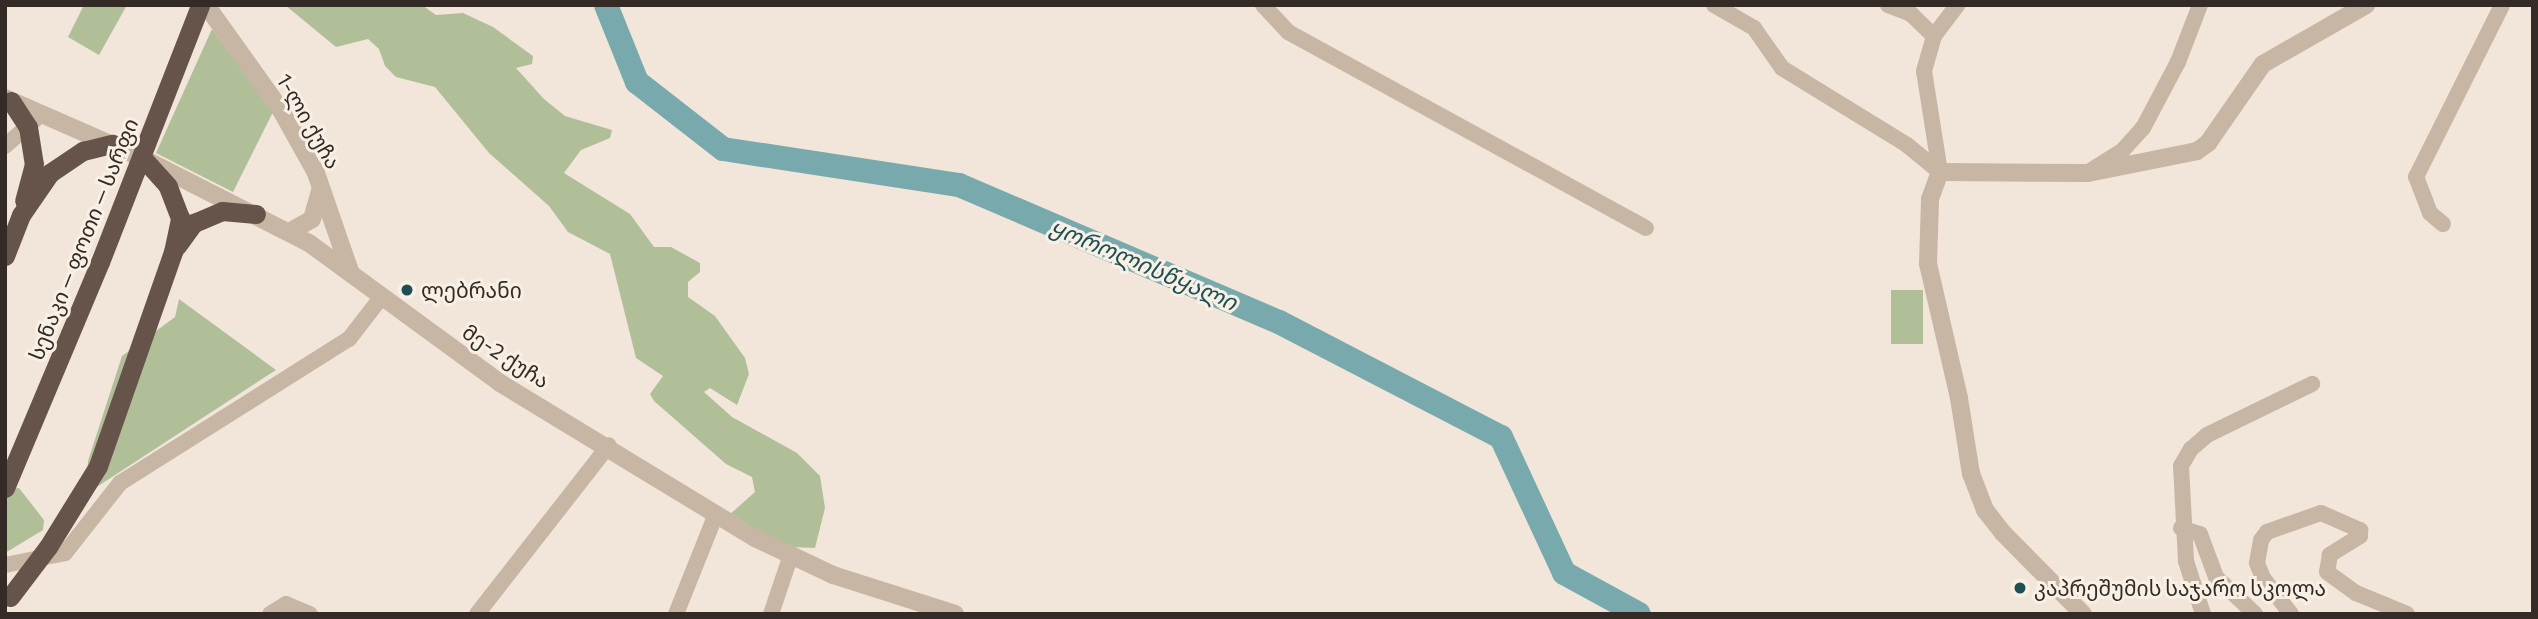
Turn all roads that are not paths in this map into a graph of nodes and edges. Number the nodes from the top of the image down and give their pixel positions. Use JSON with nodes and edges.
{"nodes":[{"id":1,"x":200,"y":5,"type":"edge"},
{"id":2,"x":206,"y":5,"type":"edge"},
{"id":3,"x":1263,"y":5,"type":"edge"},
{"id":4,"x":1714,"y":5,"type":"edge"},
{"id":5,"x":1888,"y":5,"type":"edge"},
{"id":6,"x":1956,"y":5,"type":"edge"},
{"id":7,"x":2200,"y":5,"type":"edge"},
{"id":8,"x":2366,"y":5,"type":"edge"},
{"id":9,"x":2502,"y":5,"type":"edge"},
{"id":10,"x":1934,"y":36,"type":"junction"},
{"id":11,"x":8,"y":99,"type":"edge"},
{"id":12,"x":35,"y":120,"type":"junction"},
{"id":13,"x":112,"y":144,"type":"junction"},
{"id":14,"x":5,"y":146,"type":"edge"},
{"id":15,"x":144,"y":159,"type":"junction"},
{"id":16,"x":1940,"y":172,"type":"junction"},
{"id":17,"x":2088,"y":173,"type":"junction"},
{"id":18,"x":321,"y":186,"type":"junction"},
{"id":19,"x":256,"y":214,"type":"junction"},
{"id":20,"x":21,"y":215,"type":"junction"},
{"id":21,"x":2443,"y":223,"type":"dead end"},
{"id":22,"x":1646,"y":228,"type":"dead end"},
{"id":23,"x":289,"y":232,"type":"junction"},
{"id":24,"x":173,"y":252,"type":"junction"},
{"id":25,"x":5,"y":256,"type":"edge"},
{"id":26,"x":350,"y":271,"type":"junction"},
{"id":27,"x":380,"y":299,"type":"junction"},
{"id":28,"x":2312,"y":384,"type":"dead end"},
{"id":29,"x":609,"y":445,"type":"junction"},
{"id":30,"x":5,"y":488,"type":"edge"},
{"id":31,"x":716,"y":514,"type":"junction"},
{"id":32,"x":2181,"y":528,"type":"junction"},
{"id":33,"x":792,"y":555,"type":"junction"},
{"id":34,"x":5,"y":565,"type":"edge"},
{"id":35,"x":8,"y":601,"type":"edge"},
{"id":36,"x":927,"y":610,"type":"edge"},
{"id":37,"x":270,"y":614,"type":"edge"},
{"id":38,"x":310,"y":614,"type":"edge"},
{"id":39,"x":477,"y":614,"type":"edge"},
{"id":40,"x":676,"y":614,"type":"edge"},
{"id":41,"x":771,"y":614,"type":"edge"},
{"id":42,"x":955,"y":614,"type":"edge"},
{"id":43,"x":2083,"y":614,"type":"edge"},
{"id":44,"x":2203,"y":614,"type":"edge"},
{"id":45,"x":2255,"y":614,"type":"edge"},
{"id":46,"x":2291,"y":614,"type":"edge"},
{"id":47,"x":2407,"y":614,"type":"edge"}],
"edges":[{"from":1,"to":30,"type":"highway","name":"სენაკი — ფოთი — სარფი","bridge":true},
{"from":2,"to":18,"type":"street","name":"1-ლი ქუჩა"},
{"from":3,"to":22,"type":"street"},
{"from":4,"to":16,"type":"street"},
{"from":5,"to":10,"type":"street"},
{"from":6,"to":10,"type":"street"},
{"from":7,"to":17,"type":"street"},
{"from":8,"to":17,"type":"street"},
{"from":9,"to":21,"type":"street"},
{"from":10,"to":16,"type":"street"},
{"from":11,"to":12,"type":"highway"},
{"from":12,"to":13,"type":"street","name":"მე-2 ქუჩა"},
{"from":12,"to":14,"type":"street"},
{"from":12,"to":20,"type":"highway"},
{"from":13,"to":15,"type":"street","name":"მე-2 ქუჩა"},
{"from":13,"to":20,"type":"highway"},
{"from":15,"to":19,"type":"street","name":"მე-2 ქუჩა"},
{"from":15,"to":24,"type":"highway"},
{"from":16,"to":17,"type":"street"},
{"from":16,"to":43,"type":"street"},
{"from":18,"to":23,"type":"street"},
{"from":18,"to":26,"type":"street","name":"1-ლი ქუჩა"},
{"from":19,"to":23,"type":"street","name":"მე-2 ქუჩა"},
{"from":19,"to":24,"type":"highway"},
{"from":20,"to":25,"type":"highway"},
{"from":23,"to":26,"type":"street","name":"მე-2 ქუჩა"},
{"from":24,"to":35,"type":"highway","bridge":true},
{"from":26,"to":27,"type":"street","name":"მე-2 ქუჩა"},
{"from":27,"to":29,"type":"street","name":"მე-2 ქუჩა"},
{"from":27,"to":34,"type":"street"},
{"from":28,"to":32,"type":"street"},
{"from":29,"to":31,"type":"street","name":"მე-2 ქუჩა"},
{"from":29,"to":39,"type":"street"},
{"from":31,"to":33,"type":"street","name":"მე-2 ქუჩა"},
{"from":31,"to":40,"type":"street"},
{"from":32,"to":44,"type":"street"},
{"from":32,"to":45,"type":"street"},
{"from":33,"to":36,"type":"street","name":"მე-2 ქუჩა"},
{"from":33,"to":41,"type":"street"},
{"from":36,"to":42,"type":"street","name":"მე-2 ქუჩა"},
{"from":37,"to":38,"type":"street"},
{"from":46,"to":47,"type":"street"}]}
